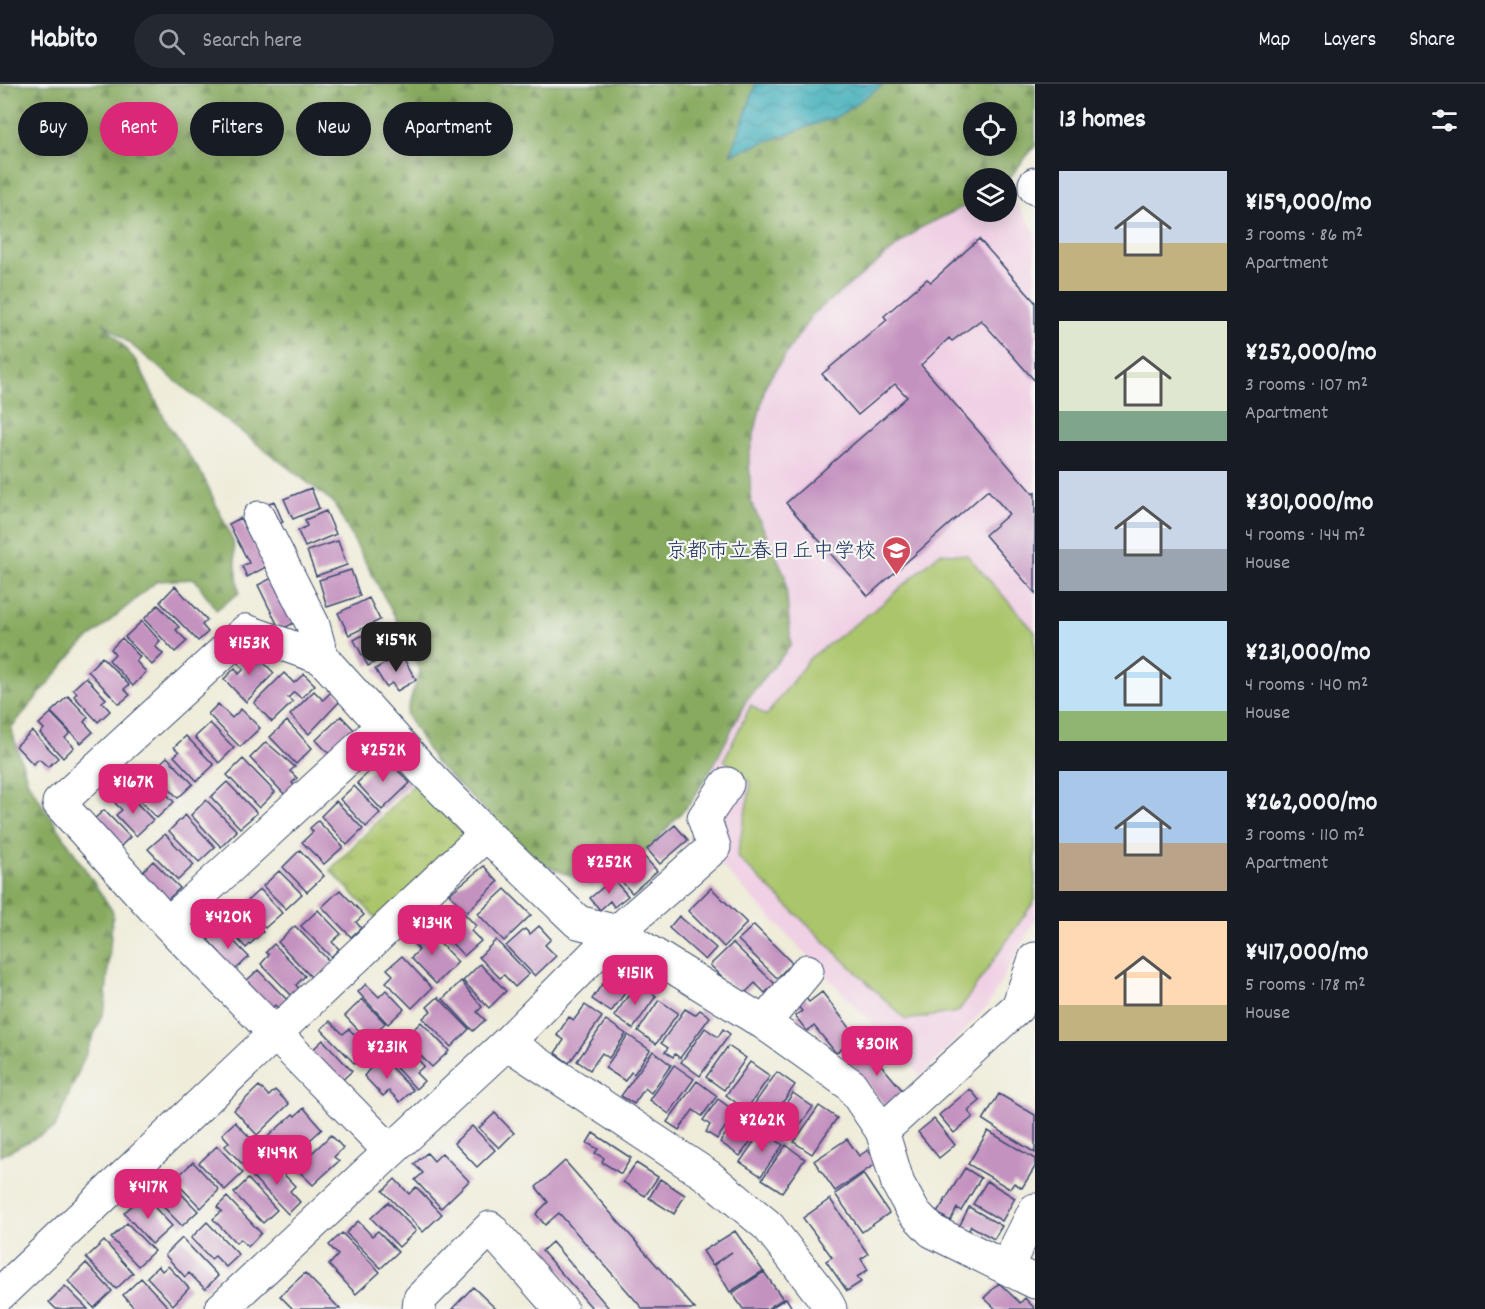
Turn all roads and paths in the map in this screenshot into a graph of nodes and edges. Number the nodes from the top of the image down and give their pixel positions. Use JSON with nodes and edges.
{"nodes":[{"id":1,"x":259,"y":518,"type":"dead end"},
{"id":2,"x":322,"y":658,"type":"junction"},
{"id":3,"x":383,"y":726,"type":"junction"},
{"id":4,"x":727,"y":784,"type":"dead end"},
{"id":5,"x":486,"y":834,"type":"junction"},
{"id":6,"x":168,"y":924,"type":"junction"},
{"id":7,"x":617,"y":932,"type":"junction"},
{"id":8,"x":1035,"y":959,"type":"edge"},
{"id":9,"x":807,"y":971,"type":"dead end"},
{"id":10,"x":764,"y":1023,"type":"junction"},
{"id":11,"x":278,"y":1034,"type":"junction"},
{"id":12,"x":507,"y":1042,"type":"junction"},
{"id":13,"x":882,"y":1131,"type":"junction"},
{"id":14,"x":390,"y":1151,"type":"junction"},
{"id":15,"x":1035,"y":1210,"type":"edge"},
{"id":16,"x":1021,"y":1274,"type":"edge"},
{"id":17,"x":0,"y":1294,"type":"edge"},
{"id":18,"x":221,"y":1309,"type":"edge"},
{"id":19,"x":419,"y":1309,"type":"edge"},
{"id":20,"x":561,"y":1309,"type":"edge"},
{"id":21,"x":830,"y":1309,"type":"edge"}],
"edges":[{"from":1,"to":2,"type":"street"},
{"from":2,"to":3,"type":"street"},
{"from":2,"to":6,"type":"street"},
{"from":3,"to":5,"type":"street"},
{"from":3,"to":6,"type":"street"},
{"from":4,"to":7,"type":"street"},
{"from":5,"to":7,"type":"street"},
{"from":5,"to":11,"type":"street"},
{"from":6,"to":11,"type":"street"},
{"from":7,"to":10,"type":"street"},
{"from":7,"to":12,"type":"street"},
{"from":8,"to":13,"type":"street"},
{"from":9,"to":10,"type":"street"},
{"from":10,"to":13,"type":"street"},
{"from":11,"to":14,"type":"street"},
{"from":11,"to":17,"type":"street"},
{"from":12,"to":14,"type":"street"},
{"from":12,"to":21,"type":"street"},
{"from":13,"to":16,"type":"street"},
{"from":14,"to":18,"type":"street"},
{"from":15,"to":16,"type":"street"},
{"from":19,"to":20,"type":"street"}]}
